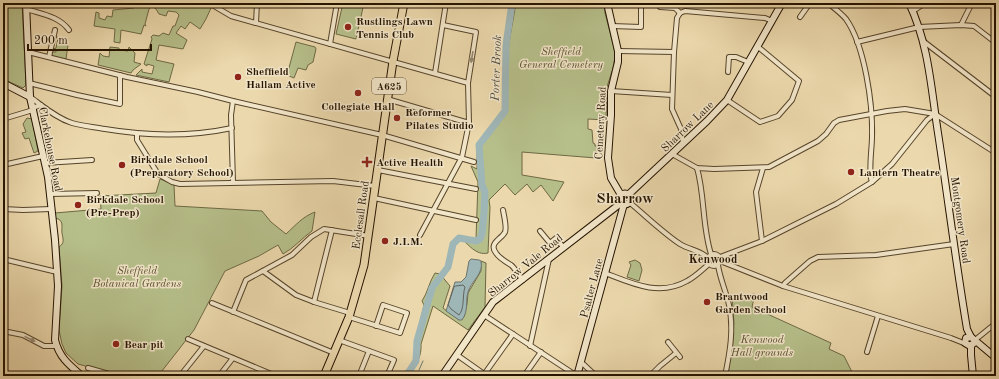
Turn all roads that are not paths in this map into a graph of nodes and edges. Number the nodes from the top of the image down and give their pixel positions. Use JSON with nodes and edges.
{"nodes":[{"id":1,"x":209,"y":3,"type":"edge"},
{"id":2,"x":257,"y":3,"type":"edge"},
{"id":3,"x":337,"y":3,"type":"edge"},
{"id":4,"x":404,"y":3,"type":"edge"},
{"id":5,"x":446,"y":3,"type":"edge"},
{"id":6,"x":607,"y":3,"type":"edge"},
{"id":7,"x":642,"y":3,"type":"edge"},
{"id":8,"x":782,"y":3,"type":"edge"},
{"id":9,"x":810,"y":3,"type":"edge"},
{"id":10,"x":828,"y":3,"type":"edge"},
{"id":11,"x":910,"y":3,"type":"edge"},
{"id":12,"x":925,"y":3,"type":"edge"},
{"id":13,"x":972,"y":3,"type":"edge"},
{"id":14,"x":990,"y":3,"type":"edge"},
{"id":15,"x":26,"y":6,"type":"edge"},
{"id":16,"x":660,"y":6,"type":"dead end"},
{"id":17,"x":996,"y":6,"type":"edge"},
{"id":18,"x":913,"y":11,"type":"junction"},
{"id":19,"x":680,"y":13,"type":"junction"},
{"id":20,"x":800,"y":17,"type":"dead end"},
{"id":21,"x":772,"y":21,"type":"junction"},
{"id":22,"x":256,"y":23,"type":"junction"},
{"id":23,"x":961,"y":24,"type":"junction"},
{"id":24,"x":443,"y":25,"type":"junction"},
{"id":25,"x":612,"y":26,"type":"junction"},
{"id":26,"x":919,"y":27,"type":"junction"},
{"id":27,"x":55,"y":30,"type":"dead end"},
{"id":28,"x":69,"y":30,"type":"dead end"},
{"id":29,"x":923,"y":41,"type":"junction"},
{"id":30,"x":857,"y":42,"type":"junction"},
{"id":31,"x":996,"y":43,"type":"edge"},
{"id":32,"x":330,"y":44,"type":"junction"},
{"id":33,"x":757,"y":46,"type":"junction"},
{"id":34,"x":618,"y":50,"type":"junction"},
{"id":35,"x":28,"y":52,"type":"junction"},
{"id":36,"x":674,"y":52,"type":"junction"},
{"id":37,"x":49,"y":58,"type":"junction"},
{"id":38,"x":393,"y":61,"type":"junction"},
{"id":39,"x":748,"y":62,"type":"junction"},
{"id":40,"x":728,"y":72,"type":"dead end"},
{"id":41,"x":435,"y":73,"type":"junction"},
{"id":42,"x":120,"y":75,"type":"junction"},
{"id":43,"x":29,"y":82,"type":"junction"},
{"id":44,"x":3,"y":83,"type":"edge"},
{"id":45,"x":468,"y":83,"type":"junction"},
{"id":46,"x":611,"y":91,"type":"junction"},
{"id":47,"x":672,"y":95,"type":"junction"},
{"id":48,"x":996,"y":96,"type":"edge"},
{"id":49,"x":30,"y":97,"type":"junction"},
{"id":50,"x":387,"y":98,"type":"junction"},
{"id":51,"x":727,"y":100,"type":"junction"},
{"id":52,"x":234,"y":101,"type":"junction"},
{"id":53,"x":41,"y":105,"type":"junction"},
{"id":54,"x":33,"y":110,"type":"junction"},
{"id":55,"x":871,"y":114,"type":"junction"},
{"id":56,"x":935,"y":114,"type":"junction"},
{"id":57,"x":3,"y":119,"type":"edge"},
{"id":58,"x":469,"y":123,"type":"junction"},
{"id":59,"x":232,"y":128,"type":"junction"},
{"id":60,"x":137,"y":134,"type":"junction"},
{"id":61,"x":382,"y":135,"type":"junction"},
{"id":62,"x":683,"y":143,"type":"junction"},
{"id":63,"x":996,"y":153,"type":"edge"},
{"id":64,"x":672,"y":154,"type":"junction"},
{"id":65,"x":43,"y":156,"type":"junction"},
{"id":66,"x":462,"y":157,"type":"junction"},
{"id":67,"x":92,"y":160,"type":"dead end"},
{"id":68,"x":474,"y":162,"type":"dead end"},
{"id":69,"x":45,"y":163,"type":"junction"},
{"id":70,"x":3,"y":165,"type":"edge"},
{"id":71,"x":697,"y":168,"type":"junction"},
{"id":72,"x":763,"y":168,"type":"junction"},
{"id":73,"x":378,"y":170,"type":"junction"},
{"id":74,"x":233,"y":182,"type":"junction"},
{"id":75,"x":872,"y":182,"type":"junction"},
{"id":76,"x":447,"y":184,"type":"junction"},
{"id":77,"x":375,"y":186,"type":"junction"},
{"id":78,"x":476,"y":189,"type":"dead end"},
{"id":79,"x":97,"y":193,"type":"dead end"},
{"id":80,"x":50,"y":194,"type":"junction"},
{"id":81,"x":621,"y":195,"type":"junction"},
{"id":82,"x":628,"y":195,"type":"junction"},
{"id":83,"x":374,"y":198,"type":"junction"},
{"id":84,"x":624,"y":203,"type":"junction"},
{"id":85,"x":3,"y":209,"type":"edge"},
{"id":86,"x":51,"y":209,"type":"junction"},
{"id":87,"x":503,"y":210,"type":"dead end"},
{"id":88,"x":433,"y":211,"type":"junction"},
{"id":89,"x":476,"y":220,"type":"dead end"},
{"id":90,"x":332,"y":230,"type":"junction"},
{"id":91,"x":540,"y":231,"type":"dead end"},
{"id":92,"x":420,"y":235,"type":"dead end"},
{"id":93,"x":369,"y":236,"type":"junction"},
{"id":94,"x":762,"y":241,"type":"junction"},
{"id":95,"x":954,"y":244,"type":"junction"},
{"id":96,"x":563,"y":247,"type":"junction"},
{"id":97,"x":711,"y":254,"type":"junction"},
{"id":98,"x":708,"y":258,"type":"junction"},
{"id":99,"x":3,"y":259,"type":"edge"},
{"id":100,"x":549,"y":259,"type":"junction"},
{"id":101,"x":719,"y":261,"type":"junction"},
{"id":102,"x":709,"y":264,"type":"junction"},
{"id":103,"x":263,"y":271,"type":"junction"},
{"id":104,"x":57,"y":272,"type":"junction"},
{"id":105,"x":605,"y":273,"type":"junction"},
{"id":106,"x":523,"y":280,"type":"junction"},
{"id":107,"x":783,"y":286,"type":"junction"},
{"id":108,"x":314,"y":302,"type":"junction"},
{"id":109,"x":212,"y":303,"type":"dead end"},
{"id":110,"x":233,"y":312,"type":"junction"},
{"id":111,"x":349,"y":315,"type":"junction"},
{"id":112,"x":484,"y":315,"type":"junction"},
{"id":113,"x":878,"y":316,"type":"junction"},
{"id":114,"x":996,"y":323,"type":"edge"},
{"id":115,"x":376,"y":326,"type":"junction"},
{"id":116,"x":3,"y":331,"type":"edge"},
{"id":117,"x":513,"y":334,"type":"junction"},
{"id":118,"x":188,"y":339,"type":"dead end"},
{"id":119,"x":339,"y":340,"type":"junction"},
{"id":120,"x":970,"y":341,"type":"junction"},
{"id":121,"x":668,"y":342,"type":"dead end"},
{"id":122,"x":57,"y":346,"type":"junction"},
{"id":123,"x":204,"y":346,"type":"junction"},
{"id":124,"x":530,"y":346,"type":"junction"},
{"id":125,"x":369,"y":351,"type":"junction"},
{"id":126,"x":541,"y":352,"type":"junction"},
{"id":127,"x":866,"y":352,"type":"dead end"},
{"id":128,"x":334,"y":353,"type":"junction"},
{"id":129,"x":676,"y":353,"type":"junction"},
{"id":130,"x":457,"y":355,"type":"junction"},
{"id":131,"x":680,"y":357,"type":"dead end"},
{"id":132,"x":233,"y":358,"type":"junction"},
{"id":133,"x":996,"y":358,"type":"edge"},
{"id":134,"x":581,"y":362,"type":"junction"},
{"id":135,"x":88,"y":368,"type":"dead end"},
{"id":136,"x":484,"y":375,"type":"edge"},
{"id":137,"x":82,"y":376,"type":"edge"},
{"id":138,"x":116,"y":376,"type":"edge"},
{"id":139,"x":180,"y":376,"type":"edge"},
{"id":140,"x":220,"y":376,"type":"edge"},
{"id":141,"x":276,"y":376,"type":"edge"},
{"id":142,"x":324,"y":376,"type":"edge"},
{"id":143,"x":359,"y":376,"type":"edge"},
{"id":144,"x":387,"y":376,"type":"edge"},
{"id":145,"x":442,"y":376,"type":"edge"},
{"id":146,"x":524,"y":376,"type":"edge"},
{"id":147,"x":577,"y":376,"type":"edge"},
{"id":148,"x":596,"y":376,"type":"edge"},
{"id":149,"x":650,"y":376,"type":"edge"},
{"id":150,"x":725,"y":376,"type":"edge"},
{"id":151,"x":973,"y":376,"type":"edge"}],
"edges":[{"from":1,"to":22,"type":"street"},
{"from":2,"to":22,"type":"street"},
{"from":3,"to":32,"type":"street"},
{"from":4,"to":38,"type":"main road","name":"Ecclesall Road","number":"A625"},
{"from":5,"to":24,"type":"street"},
{"from":6,"to":25,"type":"street","name":"Cemetery Road"},
{"from":7,"to":25,"type":"street"},
{"from":8,"to":21,"type":"street","name":"Sharrow Lane"},
{"from":9,"to":20,"type":"street"},
{"from":10,"to":30,"type":"street"},
{"from":11,"to":18,"type":"street","name":"Montgomery Road"},
{"from":12,"to":18,"type":"street"},
{"from":13,"to":23,"type":"street"},
{"from":14,"to":17,"type":"street"},
{"from":15,"to":28,"type":"street"},
{"from":15,"to":35,"type":"street","name":"Clarkehouse Road"},
{"from":16,"to":19,"type":"street"},
{"from":18,"to":26,"type":"street","name":"Montgomery Road"},
{"from":19,"to":21,"type":"street"},
{"from":19,"to":36,"type":"street"},
{"from":21,"to":33,"type":"street","name":"Sharrow Lane"},
{"from":22,"to":32,"type":"street"},
{"from":23,"to":26,"type":"street"},
{"from":23,"to":31,"type":"street"},
{"from":24,"to":41,"type":"street"},
{"from":24,"to":45,"type":"street","one_way":true},
{"from":25,"to":34,"type":"street","name":"Cemetery Road"},
{"from":26,"to":29,"type":"street","name":"Montgomery Road"},
{"from":26,"to":30,"type":"street"},
{"from":27,"to":37,"type":"street"},
{"from":29,"to":48,"type":"street"},
{"from":29,"to":56,"type":"street","name":"Montgomery Road"},
{"from":30,"to":55,"type":"street"},
{"from":32,"to":38,"type":"street"},
{"from":33,"to":39,"type":"street","name":"Sharrow Lane"},
{"from":33,"to":51,"type":"street"},
{"from":34,"to":36,"type":"street"},
{"from":34,"to":46,"type":"street","name":"Cemetery Road"},
{"from":35,"to":37,"type":"street"},
{"from":35,"to":43,"type":"street","name":"Clarkehouse Road"},
{"from":36,"to":47,"type":"street"},
{"from":37,"to":42,"type":"street"},
{"from":38,"to":41,"type":"street"},
{"from":38,"to":50,"type":"main road","name":"Ecclesall Road","number":"A625"},
{"from":39,"to":40,"type":"street"},
{"from":39,"to":51,"type":"street","name":"Sharrow Lane"},
{"from":41,"to":45,"type":"street"},
{"from":42,"to":43,"type":"street"},
{"from":42,"to":52,"type":"street"},
{"from":43,"to":49,"type":"street","name":"Clarkehouse Road"},
{"from":44,"to":49,"type":"street"},
{"from":45,"to":58,"type":"street"},
{"from":46,"to":47,"type":"street"},
{"from":46,"to":81,"type":"street","name":"Cemetery Road"},
{"from":47,"to":62,"type":"street"},
{"from":49,"to":53,"type":"street"},
{"from":49,"to":54,"type":"street","name":"Clarkehouse Road"},
{"from":50,"to":58,"type":"street"},
{"from":50,"to":61,"type":"main road","name":"Ecclesall Road","number":"A625"},
{"from":51,"to":62,"type":"street","name":"Sharrow Lane"},
{"from":52,"to":59,"type":"street"},
{"from":52,"to":61,"type":"street"},
{"from":53,"to":54,"type":"street"},
{"from":53,"to":60,"type":"street"},
{"from":54,"to":57,"type":"street"},
{"from":54,"to":65,"type":"street","name":"Clarkehouse Road"},
{"from":55,"to":56,"type":"street"},
{"from":55,"to":72,"type":"street"},
{"from":55,"to":75,"type":"street"},
{"from":56,"to":63,"type":"street"},
{"from":56,"to":75,"type":"street"},
{"from":56,"to":95,"type":"street","name":"Montgomery Road"},
{"from":58,"to":66,"type":"street"},
{"from":59,"to":60,"type":"street"},
{"from":59,"to":74,"type":"street"},
{"from":60,"to":74,"type":"street"},
{"from":61,"to":66,"type":"street"},
{"from":61,"to":73,"type":"main road","name":"Ecclesall Road","number":"A625"},
{"from":62,"to":64,"type":"street","name":"Sharrow Lane"},
{"from":64,"to":71,"type":"street"},
{"from":64,"to":82,"type":"street","name":"Sharrow Lane"},
{"from":65,"to":69,"type":"street","name":"Clarkehouse Road"},
{"from":65,"to":70,"type":"street"},
{"from":66,"to":68,"type":"street"},
{"from":66,"to":76,"type":"street"},
{"from":67,"to":69,"type":"street"},
{"from":69,"to":80,"type":"street","name":"Clarkehouse Road"},
{"from":71,"to":72,"type":"street"},
{"from":71,"to":97,"type":"street"},
{"from":72,"to":94,"type":"street"},
{"from":73,"to":76,"type":"street"},
{"from":73,"to":77,"type":"main road","name":"Ecclesall Road","number":"A625"},
{"from":74,"to":77,"type":"street"},
{"from":75,"to":94,"type":"street"},
{"from":76,"to":78,"type":"street"},
{"from":76,"to":88,"type":"street"},
{"from":77,"to":83,"type":"main road","name":"Ecclesall Road","number":"A625"},
{"from":79,"to":80,"type":"street"},
{"from":80,"to":86,"type":"street","name":"Clarkehouse Road"},
{"from":81,"to":82,"type":"street"},
{"from":81,"to":84,"type":"street"},
{"from":82,"to":84,"type":"street"},
{"from":83,"to":88,"type":"street"},
{"from":83,"to":93,"type":"main road","name":"Ecclesall Road","number":"A625"},
{"from":84,"to":96,"type":"street","name":"Sharrow Vale Road"},
{"from":84,"to":98,"type":"street"},
{"from":84,"to":105,"type":"street","name":"Psalter Lane"},
{"from":85,"to":86,"type":"street"},
{"from":86,"to":104,"type":"street","name":"Clarkehouse Road"},
{"from":87,"to":106,"type":"street"},
{"from":88,"to":89,"type":"street"},
{"from":88,"to":92,"type":"street"},
{"from":90,"to":93,"type":"street"},
{"from":90,"to":103,"type":"street"},
{"from":90,"to":108,"type":"street"},
{"from":91,"to":96,"type":"street"},
{"from":93,"to":111,"type":"main road","name":"Ecclesall Road","number":"A625"},
{"from":94,"to":101,"type":"street"},
{"from":95,"to":107,"type":"street"},
{"from":95,"to":120,"type":"street","name":"Montgomery Road"},
{"from":96,"to":100,"type":"street","name":"Sharrow Vale Road"},
{"from":97,"to":98,"type":"street"},
{"from":97,"to":101,"type":"street"},
{"from":98,"to":102,"type":"street"},
{"from":99,"to":104,"type":"street"},
{"from":100,"to":106,"type":"street","name":"Sharrow Vale Road"},
{"from":100,"to":124,"type":"street"},
{"from":101,"to":102,"type":"street"},
{"from":101,"to":107,"type":"street"},
{"from":101,"to":150,"type":"street"},
{"from":102,"to":105,"type":"street"},
{"from":103,"to":108,"type":"street"},
{"from":103,"to":110,"type":"street"},
{"from":104,"to":122,"type":"street","name":"Clarkehouse Road"},
{"from":105,"to":134,"type":"street","name":"Psalter Lane"},
{"from":106,"to":112,"type":"street","name":"Sharrow Vale Road"},
{"from":107,"to":113,"type":"street"},
{"from":108,"to":111,"type":"street"},
{"from":109,"to":110,"type":"street"},
{"from":110,"to":128,"type":"street"},
{"from":111,"to":115,"type":"street"},
{"from":111,"to":119,"type":"main road","name":"Ecclesall Road","number":"A625"},
{"from":112,"to":117,"type":"street"},
{"from":112,"to":130,"type":"street","name":"Sharrow Vale Road"},
{"from":113,"to":120,"type":"street"},
{"from":113,"to":127,"type":"street"},
{"from":114,"to":120,"type":"street"},
{"from":115,"to":115,"type":"street"},
{"from":116,"to":122,"type":"street","one_way":true},
{"from":117,"to":124,"type":"street"},
{"from":117,"to":136,"type":"street"},
{"from":118,"to":123,"type":"street"},
{"from":119,"to":125,"type":"street"},
{"from":119,"to":128,"type":"main road","name":"Ecclesall Road","number":"A625"},
{"from":120,"to":133,"type":"street"},
{"from":120,"to":151,"type":"street","name":"Montgomery Road"},
{"from":121,"to":129,"type":"street"},
{"from":122,"to":137,"type":"street"},
{"from":123,"to":132,"type":"street"},
{"from":123,"to":139,"type":"street"},
{"from":124,"to":126,"type":"street"},
{"from":125,"to":143,"type":"street"},
{"from":125,"to":144,"type":"street"},
{"from":126,"to":146,"type":"street"},
{"from":126,"to":147,"type":"street"},
{"from":128,"to":142,"type":"main road","name":"Ecclesall Road","number":"A625"},
{"from":129,"to":131,"type":"street"},
{"from":129,"to":149,"type":"street"},
{"from":130,"to":136,"type":"street"},
{"from":130,"to":145,"type":"street","name":"Sharrow Vale Road"},
{"from":132,"to":140,"type":"street"},
{"from":132,"to":141,"type":"street"},
{"from":134,"to":147,"type":"street","name":"Psalter Lane"},
{"from":134,"to":148,"type":"street"},
{"from":135,"to":138,"type":"street"}]}
